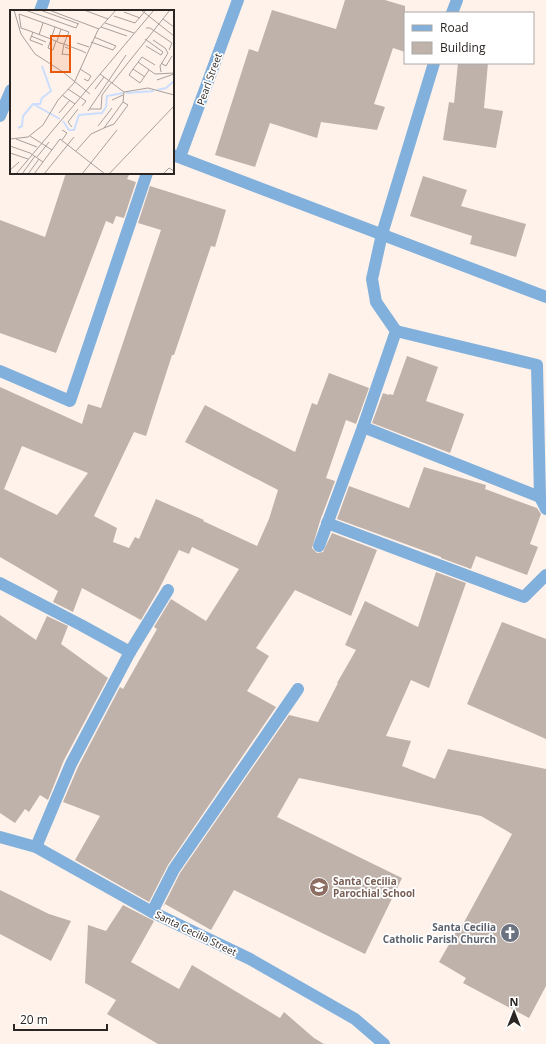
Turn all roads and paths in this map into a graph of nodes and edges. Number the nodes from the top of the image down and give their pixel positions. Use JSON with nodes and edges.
{"nodes":[{"id":1,"x":44,"y":0,"type":"edge"},
{"id":2,"x":238,"y":0,"type":"edge"},
{"id":3,"x":457,"y":0,"type":"edge"},
{"id":4,"x":40,"y":10,"type":"edge"},
{"id":5,"x":452,"y":12,"type":"edge"},
{"id":6,"x":434,"y":64,"type":"edge"},
{"id":7,"x":8,"y":91,"type":"edge"},
{"id":8,"x":0,"y":116,"type":"edge"},
{"id":9,"x":177,"y":156,"type":"edge"},
{"id":10,"x":147,"y":174,"type":"edge"},
{"id":11,"x":382,"y":234,"type":"junction"},
{"id":12,"x":546,"y":297,"type":"edge"},
{"id":13,"x":396,"y":331,"type":"junction"},
{"id":14,"x":0,"y":371,"type":"edge"},
{"id":15,"x":363,"y":427,"type":"junction"},
{"id":16,"x":540,"y":497,"type":"junction"},
{"id":17,"x":546,"y":509,"type":"edge"},
{"id":18,"x":327,"y":523,"type":"junction"},
{"id":19,"x":319,"y":546,"type":"dead end"},
{"id":20,"x":546,"y":574,"type":"edge"},
{"id":21,"x":0,"y":583,"type":"edge"},
{"id":22,"x":168,"y":590,"type":"dead end"},
{"id":23,"x":130,"y":652,"type":"junction"},
{"id":24,"x":298,"y":689,"type":"dead end"},
{"id":25,"x":0,"y":837,"type":"edge"},
{"id":26,"x":36,"y":847,"type":"junction"},
{"id":27,"x":152,"y":912,"type":"junction"},
{"id":28,"x":384,"y":1044,"type":"edge"}],
"edges":[{"from":1,"to":4,"type":"street"},
{"from":2,"to":9,"type":"street","name":"Pearl Street"},
{"from":3,"to":5,"type":"street"},
{"from":6,"to":11,"type":"street"},
{"from":7,"to":8,"type":"street"},
{"from":9,"to":11,"type":"street"},
{"from":10,"to":14,"type":"street"},
{"from":11,"to":12,"type":"street"},
{"from":11,"to":13,"type":"street"},
{"from":13,"to":15,"type":"street"},
{"from":13,"to":16,"type":"street"},
{"from":15,"to":16,"type":"street"},
{"from":15,"to":18,"type":"street"},
{"from":16,"to":17,"type":"street"},
{"from":18,"to":19,"type":"street"},
{"from":18,"to":20,"type":"street"},
{"from":21,"to":23,"type":"street"},
{"from":22,"to":23,"type":"street"},
{"from":23,"to":26,"type":"street"},
{"from":24,"to":27,"type":"street"},
{"from":25,"to":26,"type":"street","name":"Santa Cecilia Street"},
{"from":26,"to":27,"type":"street","name":"Santa Cecilia Street"},
{"from":27,"to":28,"type":"street","name":"Santa Cecilia Street"}]}
